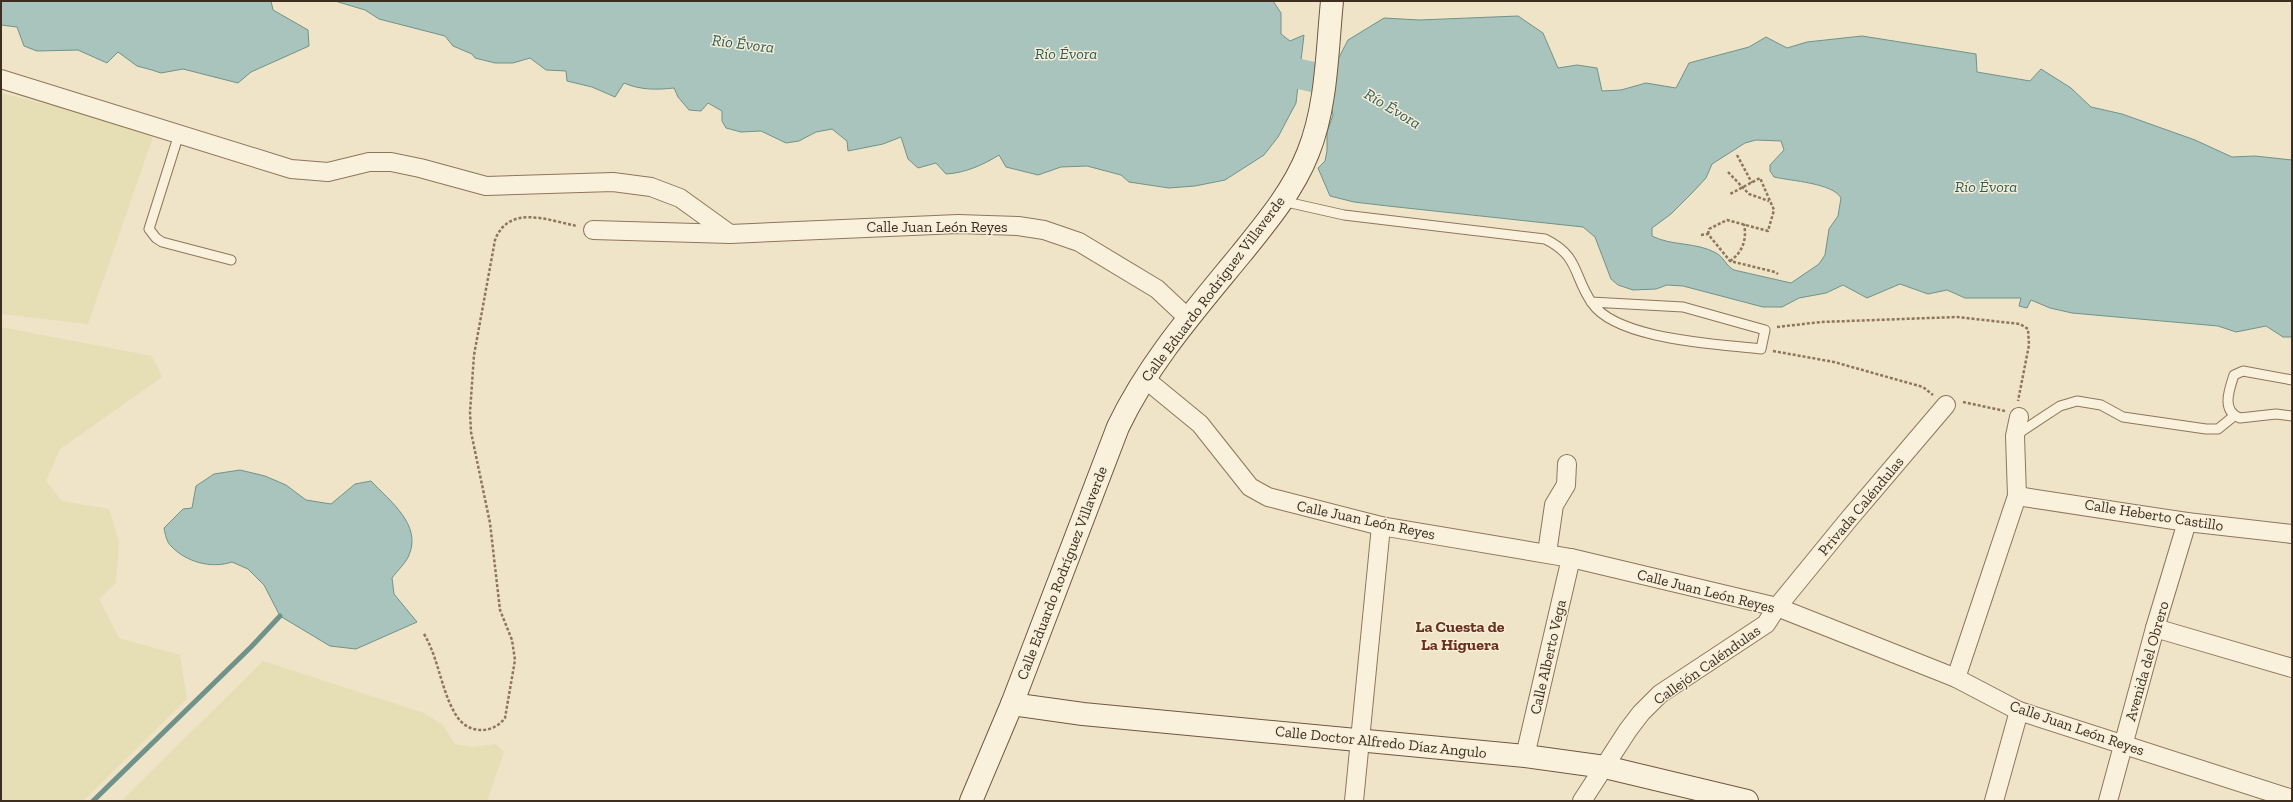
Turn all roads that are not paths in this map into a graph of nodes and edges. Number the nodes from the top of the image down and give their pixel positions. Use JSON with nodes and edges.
{"nodes":[{"id":1,"x":1332,"y":1,"type":"edge"},
{"id":2,"x":1,"y":79,"type":"edge"},
{"id":3,"x":179,"y":134,"type":"junction"},
{"id":4,"x":1282,"y":200,"type":"junction"},
{"id":5,"x":593,"y":230,"type":"road end"},
{"id":6,"x":730,"y":234,"type":"junction"},
{"id":7,"x":231,"y":260,"type":"dead end"},
{"id":8,"x":1591,"y":302,"type":"junction"},
{"id":9,"x":1189,"y":319,"type":"junction"},
{"id":10,"x":1144,"y":378,"type":"junction"},
{"id":11,"x":2292,"y":380,"type":"edge"},
{"id":12,"x":1951,"y":403,"type":"road end"},
{"id":13,"x":2017,"y":415,"type":"road end"},
{"id":14,"x":2234,"y":416,"type":"junction"},
{"id":15,"x":2292,"y":416,"type":"edge"},
{"id":16,"x":2015,"y":436,"type":"junction"},
{"id":17,"x":1567,"y":464,"type":"dead end"},
{"id":18,"x":2016,"y":496,"type":"junction"},
{"id":19,"x":2187,"y":522,"type":"junction"},
{"id":20,"x":1381,"y":526,"type":"junction"},
{"id":21,"x":2292,"y":534,"type":"edge"},
{"id":22,"x":1547,"y":553,"type":"junction"},
{"id":23,"x":1571,"y":558,"type":"junction"},
{"id":24,"x":1777,"y":607,"type":"junction"},
{"id":25,"x":2155,"y":628,"type":"junction"},
{"id":26,"x":2292,"y":668,"type":"edge"},
{"id":27,"x":1956,"y":678,"type":"junction"},
{"id":28,"x":1012,"y":704,"type":"junction"},
{"id":29,"x":2019,"y":711,"type":"junction"},
{"id":30,"x":1360,"y":739,"type":"junction"},
{"id":31,"x":2123,"y":745,"type":"junction"},
{"id":32,"x":1525,"y":756,"type":"junction"},
{"id":33,"x":1605,"y":767,"type":"junction"},
{"id":34,"x":2292,"y":799,"type":"edge"},
{"id":35,"x":971,"y":801,"type":"edge"},
{"id":36,"x":1354,"y":801,"type":"edge"},
{"id":37,"x":1582,"y":801,"type":"edge"},
{"id":38,"x":1747,"y":801,"type":"edge"},
{"id":39,"x":1994,"y":801,"type":"edge"},
{"id":40,"x":2108,"y":801,"type":"edge"}],
"edges":[{"from":1,"to":4,"type":"street","name":"Calle Eduardo Rodríguez Villaverde"},
{"from":2,"to":3,"type":"street"},
{"from":3,"to":6,"type":"street"},
{"from":3,"to":7,"type":"lane"},
{"from":4,"to":8,"type":"lane"},
{"from":4,"to":9,"type":"street","name":"Calle Eduardo Rodríguez Villaverde"},
{"from":5,"to":6,"type":"street","name":"Calle Juan León Reyes"},
{"from":6,"to":9,"type":"street","name":"Calle Juan León Reyes"},
{"from":8,"to":8,"type":"lane"},
{"from":9,"to":10,"type":"street","name":"Calle Eduardo Rodríguez Villaverde"},
{"from":10,"to":20,"type":"street","name":"Calle Juan León Reyes"},
{"from":10,"to":28,"type":"street","name":"Calle Eduardo Rodríguez Villaverde"},
{"from":11,"to":14,"type":"lane"},
{"from":12,"to":24,"type":"street","name":"Privada Caléndulas"},
{"from":13,"to":16,"type":"street"},
{"from":14,"to":15,"type":"lane"},
{"from":14,"to":16,"type":"lane"},
{"from":16,"to":18,"type":"street"},
{"from":17,"to":22,"type":"street"},
{"from":18,"to":19,"type":"street","name":"Calle Heberto Castillo"},
{"from":18,"to":27,"type":"street"},
{"from":19,"to":21,"type":"street","name":"Calle Heberto Castillo"},
{"from":19,"to":25,"type":"street","name":"Avenida del Obrero"},
{"from":20,"to":22,"type":"street","name":"Calle Juan León Reyes"},
{"from":20,"to":30,"type":"street"},
{"from":22,"to":23,"type":"street","name":"Calle Juan León Reyes"},
{"from":23,"to":24,"type":"street","name":"Calle Juan León Reyes"},
{"from":23,"to":32,"type":"street","name":"Calle Alberto Vega"},
{"from":24,"to":27,"type":"street","name":"Calle Juan León Reyes"},
{"from":24,"to":33,"type":"street","name":"Callejón Caléndulas"},
{"from":25,"to":26,"type":"street"},
{"from":25,"to":31,"type":"street","name":"Avenida del Obrero"},
{"from":27,"to":29,"type":"street","name":"Calle Juan León Reyes"},
{"from":28,"to":30,"type":"street","name":"Calle Doctor Alfredo Díaz Angulo"},
{"from":28,"to":35,"type":"street","name":"Calle Eduardo Rodríguez Villaverde"},
{"from":29,"to":31,"type":"street","name":"Calle Juan León Reyes"},
{"from":29,"to":39,"type":"street"},
{"from":30,"to":32,"type":"street","name":"Calle Doctor Alfredo Díaz Angulo"},
{"from":30,"to":36,"type":"street"},
{"from":31,"to":34,"type":"street","name":"Calle Juan León Reyes"},
{"from":31,"to":40,"type":"street","name":"Avenida del Obrero"},
{"from":32,"to":33,"type":"street","name":"Calle Doctor Alfredo Díaz Angulo"},
{"from":33,"to":37,"type":"street","name":"Callejón Caléndulas"},
{"from":33,"to":38,"type":"street","name":"Calle Doctor Alfredo Díaz Angulo"}]}
